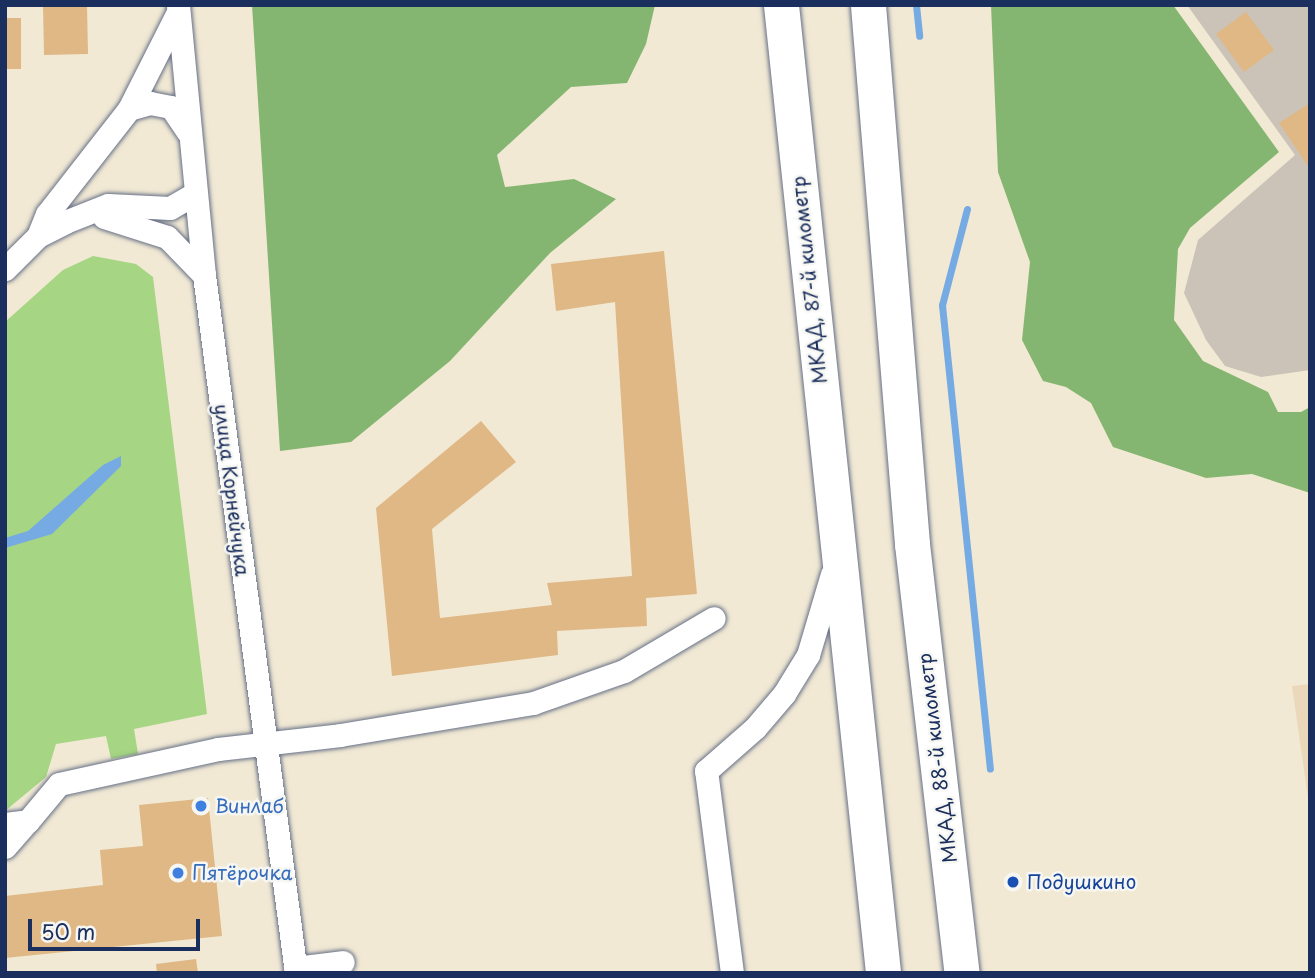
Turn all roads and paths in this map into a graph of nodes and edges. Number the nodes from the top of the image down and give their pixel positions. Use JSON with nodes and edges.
{"nodes":[{"id":1,"x":781,"y":5,"type":"edge"},
{"id":2,"x":868,"y":5,"type":"edge"},
{"id":3,"x":179,"y":8,"type":"edge"},
{"id":4,"x":129,"y":109,"type":"junction"},
{"id":5,"x":189,"y":134,"type":"junction"},
{"id":6,"x":194,"y":194,"type":"junction"},
{"id":7,"x":82,"y":216,"type":"junction"},
{"id":8,"x":38,"y":236,"type":"junction"},
{"id":9,"x":5,"y":269,"type":"edge"},
{"id":10,"x":204,"y":275,"type":"junction"},
{"id":11,"x":836,"y":554,"type":"junction"},
{"id":12,"x":714,"y":618,"type":"dead end"},
{"id":13,"x":264,"y":742,"type":"junction"},
{"id":14,"x":17,"y":822,"type":"edge"},
{"id":15,"x":5,"y":847,"type":"edge"},
{"id":16,"x":343,"y":962,"type":"dead end"},
{"id":17,"x":296,"y":970,"type":"edge"},
{"id":18,"x":732,"y":973,"type":"edge"},
{"id":19,"x":883,"y":973,"type":"edge"},
{"id":20,"x":962,"y":973,"type":"edge"}],
"edges":[{"from":1,"to":11,"type":"highway","name":"МКАД, 87-й километр"},
{"from":2,"to":20,"type":"highway","name":"МКАД, 88-й километр"},
{"from":3,"to":4,"type":"street"},
{"from":3,"to":5,"type":"street","name":"улица Корнейчука"},
{"from":4,"to":5,"type":"street"},
{"from":4,"to":8,"type":"street"},
{"from":5,"to":6,"type":"street","name":"улица Корнейчука"},
{"from":6,"to":7,"type":"street"},
{"from":6,"to":10,"type":"street","name":"улица Корнейчука"},
{"from":7,"to":8,"type":"street"},
{"from":7,"to":10,"type":"street"},
{"from":8,"to":9,"type":"street"},
{"from":10,"to":13,"type":"street","name":"улица Корнейчука"},
{"from":11,"to":18,"type":"street"},
{"from":11,"to":19,"type":"highway"},
{"from":12,"to":13,"type":"street"},
{"from":13,"to":14,"type":"street"},
{"from":13,"to":17,"type":"street","name":"улица Корнейчука"},
{"from":14,"to":15,"type":"street"},
{"from":16,"to":17,"type":"street"}]}
